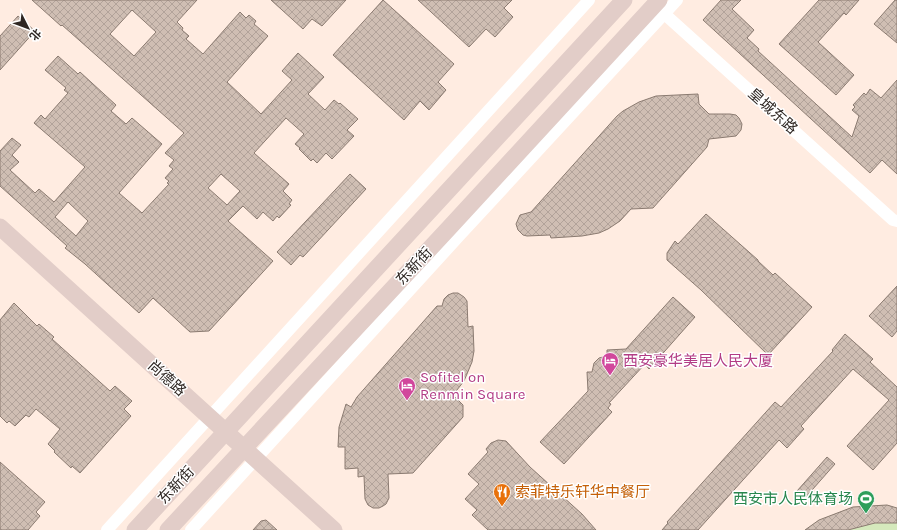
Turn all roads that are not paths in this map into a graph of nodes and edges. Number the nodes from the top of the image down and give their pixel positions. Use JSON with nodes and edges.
{"nodes":[{"id":1,"x":589,"y":0,"type":"edge"},
{"id":2,"x":624,"y":0,"type":"edge"},
{"id":3,"x":677,"y":0,"type":"edge"},
{"id":4,"x":657,"y":5,"type":"edge"},
{"id":5,"x":897,"y":221,"type":"edge"},
{"id":6,"x":0,"y":227,"type":"edge"},
{"id":7,"x":210,"y":417,"type":"junction"},
{"id":8,"x":226,"y":432,"type":"junction"},
{"id":9,"x":250,"y":454,"type":"junction"},
{"id":10,"x":107,"y":530,"type":"edge"},
{"id":11,"x":135,"y":530,"type":"edge"},
{"id":12,"x":168,"y":530,"type":"edge"},
{"id":13,"x":191,"y":530,"type":"edge"},
{"id":14,"x":334,"y":530,"type":"edge"}],
"edges":[{"from":1,"to":7,"type":"street"},
{"from":2,"to":8,"type":"main road","name":"东新街"},
{"from":3,"to":4,"type":"street"},
{"from":4,"to":5,"type":"street","name":"皇城东路"},
{"from":4,"to":9,"type":"main road","name":"东新街"},
{"from":6,"to":7,"type":"main road","name":"尚德路"},
{"from":7,"to":8,"type":"main road","name":"尚德路"},
{"from":7,"to":10,"type":"street"},
{"from":8,"to":9,"type":"main road","name":"尚德路"},
{"from":8,"to":11,"type":"main road","name":"东新街"},
{"from":9,"to":12,"type":"main road","name":"东新街"},
{"from":9,"to":13,"type":"street"},
{"from":9,"to":14,"type":"main road","name":"尚德路"}]}
